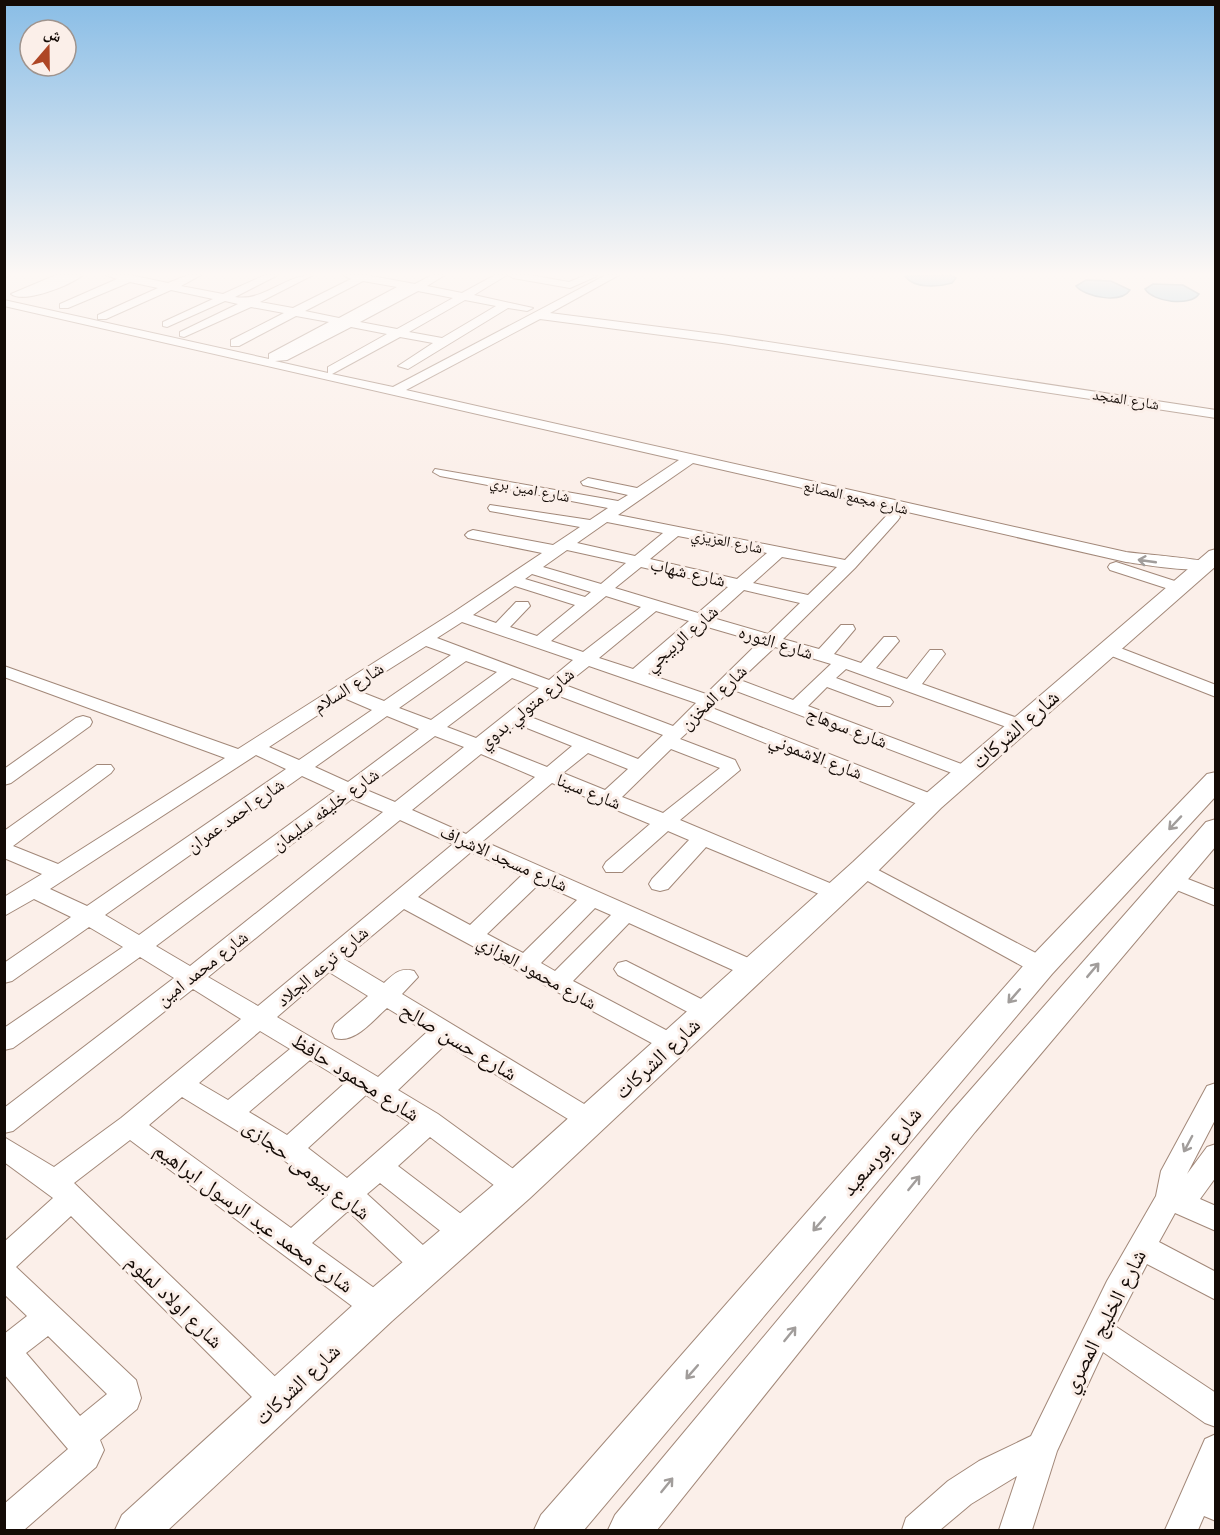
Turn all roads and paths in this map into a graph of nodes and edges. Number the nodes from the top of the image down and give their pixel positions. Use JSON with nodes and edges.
{"nodes":[{"id":1,"x":198,"y":347,"type":"edge"},
{"id":2,"x":292,"y":347,"type":"edge"},
{"id":3,"x":301,"y":347,"type":"edge"},
{"id":4,"x":374,"y":347,"type":"edge"},
{"id":5,"x":435,"y":347,"type":"edge"},
{"id":6,"x":472,"y":347,"type":"edge"},
{"id":7,"x":772,"y":347,"type":"edge"},
{"id":8,"x":404,"y":366,"type":"dead end"},
{"id":9,"x":332,"y":370,"type":"dead end"},
{"id":10,"x":395,"y":391,"type":"junction"},
{"id":11,"x":1215,"y":414,"type":"edge"},
{"id":12,"x":684,"y":463,"type":"junction"},
{"id":13,"x":440,"y":472,"type":"dead end"},
{"id":14,"x":588,"y":482,"type":"dead end"},
{"id":15,"x":640,"y":493,"type":"junction"},
{"id":16,"x":620,"y":506,"type":"junction"},
{"id":17,"x":495,"y":508,"type":"dead end"},
{"id":18,"x":893,"y":517,"type":"junction"},
{"id":19,"x":599,"y":521,"type":"junction"},
{"id":20,"x":675,"y":531,"type":"junction"},
{"id":21,"x":473,"y":535,"type":"dead end"},
{"id":22,"x":559,"y":547,"type":"junction"},
{"id":23,"x":779,"y":551,"type":"junction"},
{"id":24,"x":1210,"y":560,"type":"edge"},
{"id":25,"x":639,"y":561,"type":"junction"},
{"id":26,"x":849,"y":565,"type":"junction"},
{"id":27,"x":530,"y":568,"type":"junction"},
{"id":28,"x":513,"y":580,"type":"junction"},
{"id":29,"x":741,"y":585,"type":"junction"},
{"id":30,"x":1178,"y":587,"type":"junction"},
{"id":31,"x":603,"y":590,"type":"junction"},
{"id":32,"x":812,"y":601,"type":"junction"},
{"id":33,"x":587,"y":603,"type":"junction"},
{"id":34,"x":653,"y":605,"type":"junction"},
{"id":35,"x":522,"y":606,"type":"dead end"},
{"id":36,"x":460,"y":616,"type":"junction"},
{"id":37,"x":702,"y":619,"type":"junction"},
{"id":38,"x":499,"y":629,"type":"junction"},
{"id":39,"x":847,"y":629,"type":"dead end"},
{"id":40,"x":424,"y":639,"type":"junction"},
{"id":41,"x":772,"y":640,"type":"junction"},
{"id":42,"x":890,"y":641,"type":"dead end"},
{"id":43,"x":539,"y":643,"type":"junction"},
{"id":44,"x":1110,"y":649,"type":"junction"},
{"id":45,"x":464,"y":654,"type":"junction"},
{"id":46,"x":936,"y":654,"type":"dead end"},
{"id":47,"x":823,"y":656,"type":"junction"},
{"id":48,"x":586,"y":659,"type":"junction"},
{"id":49,"x":843,"y":662,"type":"junction"},
{"id":50,"x":865,"y":669,"type":"junction"},
{"id":51,"x":4,"y":671,"type":"edge"},
{"id":52,"x":510,"y":671,"type":"junction"},
{"id":53,"x":636,"y":676,"type":"junction"},
{"id":54,"x":824,"y":680,"type":"junction"},
{"id":55,"x":728,"y":682,"type":"junction"},
{"id":56,"x":910,"y":686,"type":"junction"},
{"id":57,"x":552,"y":687,"type":"junction"},
{"id":58,"x":342,"y":691,"type":"junction"},
{"id":59,"x":1215,"y":692,"type":"edge"},
{"id":60,"x":884,"y":702,"type":"dead end"},
{"id":61,"x":704,"y":706,"type":"junction"},
{"id":62,"x":796,"y":708,"type":"junction"},
{"id":63,"x":386,"y":709,"type":"junction"},
{"id":64,"x":515,"y":717,"type":"junction"},
{"id":65,"x":83,"y":723,"type":"dead end"},
{"id":66,"x":1019,"y":724,"type":"junction"},
{"id":67,"x":434,"y":729,"type":"junction"},
{"id":68,"x":671,"y":737,"type":"junction"},
{"id":69,"x":585,"y":745,"type":"junction"},
{"id":70,"x":478,"y":746,"type":"junction"},
{"id":71,"x":246,"y":752,"type":"junction"},
{"id":72,"x":641,"y":767,"type":"junction"},
{"id":73,"x":301,"y":768,"type":"junction"},
{"id":74,"x":104,"y":769,"type":"dead end"},
{"id":75,"x":965,"y":772,"type":"junction"},
{"id":76,"x":549,"y":775,"type":"junction"},
{"id":77,"x":4,"y":779,"type":"edge"},
{"id":78,"x":1215,"y":780,"type":"edge"},
{"id":79,"x":351,"y":790,"type":"junction"},
{"id":80,"x":608,"y":799,"type":"junction"},
{"id":81,"x":932,"y":802,"type":"junction"},
{"id":82,"x":398,"y":812,"type":"junction"},
{"id":83,"x":665,"y":822,"type":"junction"},
{"id":84,"x":1215,"y":828,"type":"edge"},
{"id":85,"x":703,"y":837,"type":"junction"},
{"id":86,"x":4,"y":842,"type":"edge"},
{"id":87,"x":468,"y":843,"type":"junction"},
{"id":88,"x":4,"y":850,"type":"edge"},
{"id":89,"x":615,"y":867,"type":"dead end"},
{"id":90,"x":863,"y":869,"type":"junction"},
{"id":91,"x":58,"y":872,"type":"junction"},
{"id":92,"x":538,"y":873,"type":"junction"},
{"id":93,"x":1170,"y":879,"type":"junction"},
{"id":94,"x":660,"y":884,"type":"dead end"},
{"id":95,"x":31,"y":889,"type":"junction"},
{"id":96,"x":836,"y":894,"type":"junction"},
{"id":97,"x":402,"y":898,"type":"junction"},
{"id":98,"x":592,"y":898,"type":"junction"},
{"id":99,"x":1215,"y":899,"type":"edge"},
{"id":100,"x":4,"y":908,"type":"edge"},
{"id":101,"x":626,"y":913,"type":"junction"},
{"id":102,"x":89,"y":916,"type":"junction"},
{"id":103,"x":472,"y":936,"type":"junction"},
{"id":104,"x":140,"y":946,"type":"junction"},
{"id":105,"x":329,"y":961,"type":"junction"},
{"id":106,"x":525,"y":964,"type":"junction"},
{"id":107,"x":1041,"y":966,"type":"junction"},
{"id":108,"x":626,"y":969,"type":"dead end"},
{"id":109,"x":754,"y":970,"type":"junction"},
{"id":110,"x":4,"y":975,"type":"edge"},
{"id":111,"x":406,"y":977,"type":"dead end"},
{"id":112,"x":191,"y":978,"type":"junction"},
{"id":113,"x":557,"y":983,"type":"junction"},
{"id":114,"x":385,"y":996,"type":"junction"},
{"id":115,"x":707,"y":1012,"type":"junction"},
{"id":116,"x":260,"y":1017,"type":"junction"},
{"id":117,"x":344,"y":1031,"type":"dead end"},
{"id":118,"x":444,"y":1031,"type":"junction"},
{"id":119,"x":4,"y":1041,"type":"edge"},
{"id":120,"x":672,"y":1045,"type":"junction"},
{"id":121,"x":309,"y":1047,"type":"junction"},
{"id":122,"x":180,"y":1084,"type":"junction"},
{"id":123,"x":372,"y":1086,"type":"junction"},
{"id":124,"x":1215,"y":1093,"type":"edge"},
{"id":125,"x":231,"y":1112,"type":"junction"},
{"id":126,"x":590,"y":1120,"type":"junction"},
{"id":127,"x":429,"y":1122,"type":"junction"},
{"id":128,"x":4,"y":1124,"type":"edge"},
{"id":129,"x":130,"y":1126,"type":"junction"},
{"id":130,"x":289,"y":1149,"type":"junction"},
{"id":131,"x":1215,"y":1155,"type":"edge"},
{"id":132,"x":9,"y":1158,"type":"edge"},
{"id":133,"x":378,"y":1166,"type":"junction"},
{"id":134,"x":517,"y":1187,"type":"junction"},
{"id":135,"x":63,"y":1191,"type":"junction"},
{"id":136,"x":348,"y":1194,"type":"junction"},
{"id":137,"x":1169,"y":1198,"type":"junction"},
{"id":138,"x":1215,"y":1219,"type":"edge"},
{"id":139,"x":464,"y":1232,"type":"junction"},
{"id":140,"x":292,"y":1244,"type":"junction"},
{"id":141,"x":1141,"y":1247,"type":"junction"},
{"id":142,"x":4,"y":1260,"type":"edge"},
{"id":143,"x":426,"y":1266,"type":"junction"},
{"id":144,"x":4,"y":1274,"type":"edge"},
{"id":145,"x":1215,"y":1287,"type":"edge"},
{"id":146,"x":378,"y":1308,"type":"junction"},
{"id":147,"x":49,"y":1317,"type":"junction"},
{"id":148,"x":1097,"y":1331,"type":"junction"},
{"id":149,"x":279,"y":1402,"type":"junction"},
{"id":150,"x":1215,"y":1412,"type":"edge"},
{"id":151,"x":77,"y":1436,"type":"junction"},
{"id":152,"x":1042,"y":1447,"type":"junction"},
{"id":153,"x":1215,"y":1450,"type":"edge"},
{"id":154,"x":1206,"y":1498,"type":"edge"},
{"id":155,"x":4,"y":1528,"type":"edge"},
{"id":156,"x":137,"y":1530,"type":"edge"},
{"id":157,"x":556,"y":1530,"type":"edge"},
{"id":158,"x":630,"y":1530,"type":"edge"},
{"id":159,"x":918,"y":1530,"type":"edge"},
{"id":160,"x":1016,"y":1530,"type":"edge"},
{"id":161,"x":1180,"y":1530,"type":"edge"}],
"edges":[{"from":1,"to":10,"type":"street","name":"شارع مجمع المصانع"},
{"from":2,"to":3,"type":"street"},
{"from":4,"to":9,"type":"street"},
{"from":5,"to":8,"type":"street"},
{"from":6,"to":10,"type":"street"},
{"from":7,"to":11,"type":"street","name":"شارع المنجد"},
{"from":10,"to":12,"type":"street","name":"شارع مجمع المصانع"},
{"from":12,"to":15,"type":"street","name":"شارع السلام"},
{"from":12,"to":18,"type":"street","name":"شارع مجمع المصانع"},
{"from":24,"to":12,"type":"street","name":"شارع مجمع المصانع","one_way":true},
{"from":13,"to":16,"type":"street","name":"شارع امين بري"},
{"from":14,"to":15,"type":"street"},
{"from":15,"to":16,"type":"street","name":"شارع السلام"},
{"from":16,"to":19,"type":"street","name":"شارع السلام"},
{"from":17,"to":19,"type":"street","name":"شارع العزيزي"},
{"from":18,"to":26,"type":"street","name":"شارع المخزن"},
{"from":18,"to":30,"type":"street","name":"شارع مجمع المصانع"},
{"from":19,"to":20,"type":"street","name":"شارع العزيزي"},
{"from":19,"to":22,"type":"street","name":"شارع السلام"},
{"from":20,"to":23,"type":"street","name":"شارع العزيزي"},
{"from":20,"to":25,"type":"street"},
{"from":21,"to":22,"type":"street","name":"شارع شهاب"},
{"from":22,"to":25,"type":"street","name":"شارع شهاب"},
{"from":22,"to":27,"type":"street","name":"شارع السلام"},
{"from":23,"to":26,"type":"street","name":"شارع العزيزي"},
{"from":23,"to":29,"type":"street","name":"شارع الربيجي"},
{"from":24,"to":30,"type":"main road","name":"شارع الشركات"},
{"from":25,"to":29,"type":"street","name":"شارع شهاب"},
{"from":25,"to":31,"type":"street"},
{"from":26,"to":32,"type":"street","name":"شارع المخزن"},
{"from":27,"to":28,"type":"street","name":"شارع السلام"},
{"from":27,"to":31,"type":"street","name":"شارع الثوره"},
{"from":28,"to":33,"type":"street"},
{"from":28,"to":36,"type":"street","name":"شارع السلام"},
{"from":29,"to":32,"type":"street","name":"شارع شهاب"},
{"from":29,"to":37,"type":"street","name":"شارع الربيجي"},
{"from":30,"to":44,"type":"main road","name":"شارع الشركات"},
{"from":31,"to":33,"type":"street"},
{"from":31,"to":34,"type":"street","name":"شارع الثوره"},
{"from":32,"to":41,"type":"street","name":"شارع المخزن"},
{"from":33,"to":43,"type":"street"},
{"from":34,"to":37,"type":"street","name":"شارع الثوره"},
{"from":34,"to":48,"type":"street","name":"شارع متولي بدوي"},
{"from":35,"to":38,"type":"street"},
{"from":36,"to":38,"type":"street","name":"شارع الاشموني"},
{"from":36,"to":40,"type":"street","name":"شارع السلام"},
{"from":37,"to":41,"type":"street","name":"شارع الثوره"},
{"from":37,"to":53,"type":"street","name":"شارع الربيجي"},
{"from":38,"to":43,"type":"street","name":"شارع الاشموني"},
{"from":39,"to":47,"type":"street"},
{"from":40,"to":45,"type":"street"},
{"from":40,"to":58,"type":"street","name":"شارع السلام"},
{"from":41,"to":47,"type":"street","name":"شارع الثوره"},
{"from":41,"to":55,"type":"street","name":"شارع المخزن"},
{"from":42,"to":50,"type":"street"},
{"from":43,"to":48,"type":"street","name":"شارع الاشموني"},
{"from":44,"to":59,"type":"street"},
{"from":44,"to":66,"type":"main road","name":"شارع الشركات"},
{"from":45,"to":52,"type":"street"},
{"from":45,"to":63,"type":"street","name":"شارع احمد عمران"},
{"from":46,"to":56,"type":"street"},
{"from":47,"to":49,"type":"street","name":"شارع الثوره"},
{"from":48,"to":53,"type":"street","name":"شارع الاشموني"},
{"from":48,"to":57,"type":"street","name":"شارع متولي بدوي"},
{"from":49,"to":50,"type":"street","name":"شارع الثوره"},
{"from":49,"to":54,"type":"street"},
{"from":50,"to":56,"type":"street","name":"شارع الثوره"},
{"from":51,"to":71,"type":"street","name":"شارع مسجد الاشراف"},
{"from":52,"to":57,"type":"street"},
{"from":52,"to":67,"type":"street","name":"شارع خليفه سليمان"},
{"from":53,"to":61,"type":"street","name":"شارع الاشموني"},
{"from":54,"to":60,"type":"street"},
{"from":54,"to":62,"type":"street"},
{"from":55,"to":61,"type":"street","name":"شارع المخزن"},
{"from":55,"to":62,"type":"street","name":"شارع سوهاج"},
{"from":56,"to":66,"type":"street","name":"شارع الثوره"},
{"from":57,"to":64,"type":"street","name":"شارع متولي بدوي"},
{"from":57,"to":68,"type":"street"},
{"from":58,"to":63,"type":"street","name":"شارع سينا"},
{"from":58,"to":71,"type":"street","name":"شارع السلام"},
{"from":61,"to":68,"type":"street","name":"شارع المخزن"},
{"from":61,"to":81,"type":"street","name":"شارع الاشموني"},
{"from":62,"to":75,"type":"street","name":"شارع سوهاج"},
{"from":63,"to":67,"type":"street","name":"شارع سينا"},
{"from":63,"to":73,"type":"street","name":"شارع احمد عمران"},
{"from":64,"to":69,"type":"street"},
{"from":64,"to":70,"type":"street","name":"شارع متولي بدوي"},
{"from":65,"to":77,"type":"street"},
{"from":66,"to":75,"type":"main road","name":"شارع الشركات"},
{"from":67,"to":70,"type":"street","name":"شارع سينا"},
{"from":67,"to":79,"type":"street","name":"شارع خليفه سليمان"},
{"from":68,"to":72,"type":"street","name":"شارع المخزن"},
{"from":68,"to":83,"type":"street"},
{"from":69,"to":72,"type":"street"},
{"from":69,"to":76,"type":"street","name":"شارع ترعه الجلاد"},
{"from":70,"to":76,"type":"street","name":"شارع سينا"},
{"from":70,"to":82,"type":"street","name":"شارع متولي بدوي"},
{"from":71,"to":73,"type":"street","name":"شارع مسجد الاشراف"},
{"from":71,"to":91,"type":"street","name":"شارع السلام"},
{"from":72,"to":80,"type":"street","name":"شارع المخزن"},
{"from":73,"to":79,"type":"street","name":"شارع مسجد الاشراف"},
{"from":73,"to":102,"type":"street","name":"شارع احمد عمران"},
{"from":74,"to":86,"type":"street"},
{"from":75,"to":81,"type":"main road","name":"شارع الشركات"},
{"from":76,"to":80,"type":"street","name":"شارع سينا"},
{"from":76,"to":87,"type":"street","name":"شارع ترعه الجلاد"},
{"from":78,"to":107,"type":"main road","name":"شارع بورسعيد","one_way":true},
{"from":79,"to":82,"type":"street","name":"شارع مسجد الاشراف"},
{"from":79,"to":104,"type":"street","name":"شارع خليفه سليمان"},
{"from":80,"to":83,"type":"street","name":"شارع سينا"},
{"from":81,"to":90,"type":"main road","name":"شارع الشركات"},
{"from":82,"to":87,"type":"street","name":"شارع مسجد الاشراف"},
{"from":82,"to":112,"type":"street","name":"شارع محمد امين"},
{"from":83,"to":85,"type":"street","name":"شارع سينا"},
{"from":83,"to":89,"type":"street"},
{"from":84,"to":93,"type":"main road"},
{"from":85,"to":94,"type":"street"},
{"from":85,"to":96,"type":"street","name":"شارع سينا"},
{"from":87,"to":92,"type":"street","name":"شارع مسجد الاشراف"},
{"from":87,"to":97,"type":"street","name":"شارع ترعه الجلاد"},
{"from":88,"to":91,"type":"street"},
{"from":90,"to":96,"type":"main road","name":"شارع الشركات"},
{"from":90,"to":107,"type":"street"},
{"from":91,"to":95,"type":"street","name":"شارع السلام"},
{"from":92,"to":98,"type":"street","name":"شارع مسجد الاشراف"},
{"from":92,"to":103,"type":"street"},
{"from":93,"to":99,"type":"street"},
{"from":158,"to":93,"type":"main road","one_way":true},
{"from":95,"to":100,"type":"street","name":"شارع السلام"},
{"from":95,"to":102,"type":"street","name":"شارع محمود حافظ"},
{"from":96,"to":109,"type":"main road","name":"شارع الشركات"},
{"from":97,"to":103,"type":"street","name":"شارع محمود العزازي"},
{"from":97,"to":105,"type":"street","name":"شارع ترعه الجلاد"},
{"from":98,"to":101,"type":"street","name":"شارع مسجد الاشراف"},
{"from":98,"to":106,"type":"street"},
{"from":101,"to":109,"type":"street","name":"شارع مسجد الاشراف"},
{"from":101,"to":113,"type":"street"},
{"from":102,"to":104,"type":"street","name":"شارع محمود حافظ"},
{"from":102,"to":110,"type":"street","name":"شارع احمد عمران"},
{"from":103,"to":106,"type":"street","name":"شارع محمود العزازي"},
{"from":104,"to":112,"type":"street","name":"شارع محمود حافظ"},
{"from":104,"to":119,"type":"street","name":"شارع خليفه سليمان"},
{"from":105,"to":114,"type":"street","name":"شارع حسن صالح"},
{"from":105,"to":116,"type":"street","name":"شارع ترعه الجلاد"},
{"from":106,"to":113,"type":"street","name":"شارع محمود العزازي"},
{"from":107,"to":157,"type":"main road","name":"شارع بورسعيد","one_way":true},
{"from":108,"to":115,"type":"street"},
{"from":109,"to":115,"type":"main road","name":"شارع الشركات"},
{"from":111,"to":114,"type":"street"},
{"from":112,"to":116,"type":"street","name":"شارع محمود حافظ"},
{"from":112,"to":128,"type":"street","name":"شارع محمد امين"},
{"from":113,"to":120,"type":"street","name":"شارع محمود العزازي"},
{"from":114,"to":117,"type":"street"},
{"from":114,"to":118,"type":"street","name":"شارع حسن صالح"},
{"from":115,"to":120,"type":"main road","name":"شارع الشركات"},
{"from":116,"to":121,"type":"street","name":"شارع محمود حافظ"},
{"from":116,"to":122,"type":"street","name":"شارع ترعه الجلاد"},
{"from":118,"to":123,"type":"street"},
{"from":118,"to":126,"type":"street","name":"شارع حسن صالح"},
{"from":120,"to":126,"type":"main road","name":"شارع الشركات"},
{"from":121,"to":123,"type":"street","name":"شارع محمود حافظ"},
{"from":121,"to":125,"type":"street"},
{"from":122,"to":125,"type":"street","name":"شارع بيومى حجازى"},
{"from":122,"to":129,"type":"street","name":"شارع ترعه الجلاد"},
{"from":123,"to":127,"type":"street","name":"شارع محمود حافظ"},
{"from":123,"to":130,"type":"street"},
{"from":124,"to":137,"type":"street","name":"شارع الخليج المصري","one_way":true},
{"from":125,"to":130,"type":"street","name":"شارع بيومى حجازى"},
{"from":126,"to":134,"type":"main road","name":"شارع الشركات"},
{"from":127,"to":133,"type":"street"},
{"from":127,"to":134,"type":"street","name":"شارع محمود حافظ"},
{"from":129,"to":135,"type":"street","name":"شارع ترعه الجلاد"},
{"from":129,"to":140,"type":"street","name":"شارع محمد عبد الرسول ابراهيم"},
{"from":130,"to":136,"type":"street","name":"شارع بيومى حجازى"},
{"from":131,"to":137,"type":"street"},
{"from":132,"to":135,"type":"street","name":"شارع اولاد لملوم"},
{"from":133,"to":136,"type":"street"},
{"from":133,"to":139,"type":"street"},
{"from":134,"to":139,"type":"main road","name":"شارع الشركات"},
{"from":135,"to":142,"type":"street","name":"شارع ترعه الجلاد"},
{"from":135,"to":149,"type":"street","name":"شارع اولاد لملوم"},
{"from":136,"to":140,"type":"street"},
{"from":136,"to":143,"type":"street","name":"شارع بيومى حجازى"},
{"from":137,"to":138,"type":"street"},
{"from":137,"to":141,"type":"street","name":"شارع الخليج المصري"},
{"from":139,"to":143,"type":"main road","name":"شارع الشركات"},
{"from":140,"to":146,"type":"street","name":"شارع محمد عبد الرسول ابراهيم"},
{"from":141,"to":145,"type":"street"},
{"from":141,"to":148,"type":"street","name":"شارع الخليج المصري"},
{"from":143,"to":146,"type":"main road","name":"شارع الشركات"},
{"from":144,"to":147,"type":"street"},
{"from":146,"to":149,"type":"main road","name":"شارع الشركات"},
{"from":147,"to":151,"type":"street"},
{"from":147,"to":151,"type":"street"},
{"from":148,"to":150,"type":"street"},
{"from":148,"to":152,"type":"street","name":"شارع الخليج المصري"},
{"from":149,"to":156,"type":"main road","name":"شارع الشركات"},
{"from":151,"to":155,"type":"street"},
{"from":152,"to":159,"type":"street"},
{"from":152,"to":160,"type":"street","name":"شارع الخليج المصري"},
{"from":153,"to":154,"type":"street"},
{"from":154,"to":161,"type":"street"}]}
